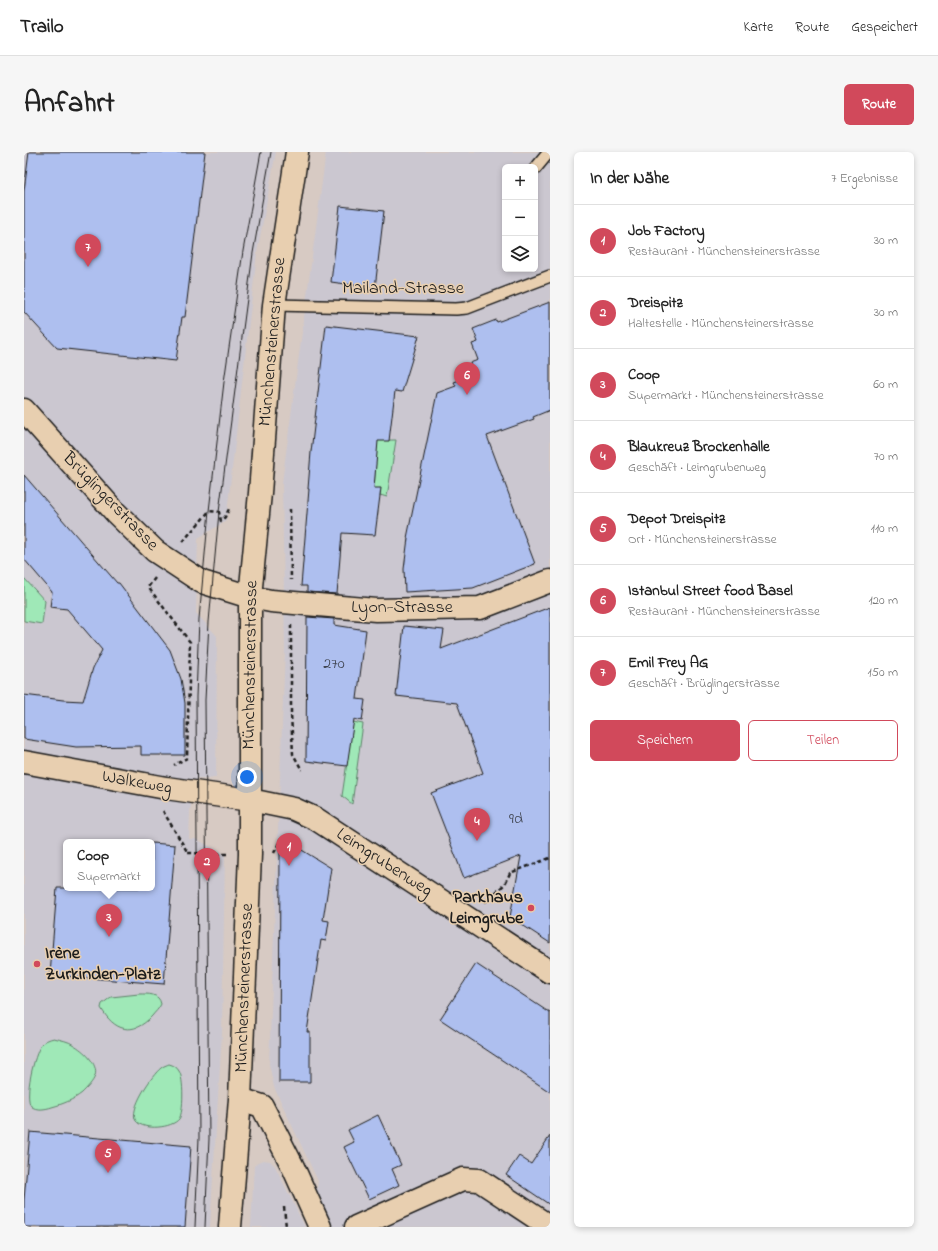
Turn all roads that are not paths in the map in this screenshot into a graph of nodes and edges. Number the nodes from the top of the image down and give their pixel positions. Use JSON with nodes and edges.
{"nodes":[{"id":1,"x":297,"y":152,"type":"edge"},
{"id":2,"x":549,"y":152,"type":"edge"},
{"id":3,"x":538,"y":165,"type":"edge"},
{"id":4,"x":550,"y":276,"type":"edge"},
{"id":5,"x":274,"y":304,"type":"junction"},
{"id":6,"x":24,"y":410,"type":"edge"},
{"id":7,"x":550,"y":581,"type":"edge"},
{"id":8,"x":250,"y":597,"type":"junction"},
{"id":9,"x":24,"y":762,"type":"edge"},
{"id":10,"x":250,"y":800,"type":"junction"},
{"id":11,"x":550,"y":972,"type":"edge"},
{"id":12,"x":240,"y":1099,"type":"junction"},
{"id":13,"x":550,"y":1226,"type":"edge"},
{"id":14,"x":230,"y":1227,"type":"edge"},
{"id":15,"x":320,"y":1227,"type":"edge"},
{"id":16,"x":356,"y":1227,"type":"edge"}],
"edges":[{"from":1,"to":5,"type":"main road","name":"Münchensteinerstrasse"},
{"from":2,"to":3,"type":"lane"},
{"from":4,"to":5,"type":"lane","name":"Mailand-Strasse"},
{"from":5,"to":8,"type":"main road","name":"Münchensteinerstrasse"},
{"from":6,"to":8,"type":"main road","name":"Brüglingerstrasse"},
{"from":7,"to":8,"type":"main road","name":"Lyon-Strasse"},
{"from":8,"to":10,"type":"main road","name":"Münchensteinerstrasse"},
{"from":9,"to":10,"type":"main road","name":"Walkeweg"},
{"from":10,"to":11,"type":"main road","name":"Leimgrubenweg"},
{"from":10,"to":12,"type":"main road","name":"Münchensteinerstrasse"},
{"from":12,"to":14,"type":"main road","name":"Münchensteinerstrasse"},
{"from":12,"to":15,"type":"main road"},
{"from":13,"to":16,"type":"main road"}]}
